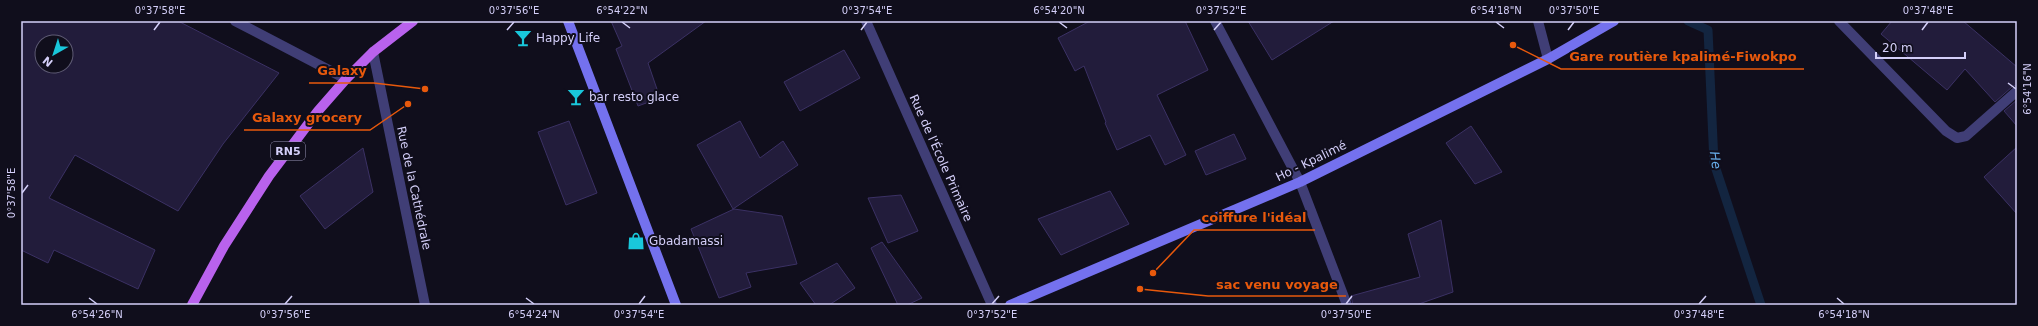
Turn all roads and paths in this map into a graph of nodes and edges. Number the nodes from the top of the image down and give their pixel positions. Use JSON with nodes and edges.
{"nodes":[{"id":1,"x":235,"y":21,"type":"edge"},
{"id":2,"x":413,"y":21,"type":"edge"},
{"id":3,"x":568,"y":21,"type":"edge"},
{"id":4,"x":866,"y":21,"type":"edge"},
{"id":5,"x":1215,"y":21,"type":"edge"},
{"id":6,"x":1538,"y":21,"type":"edge"},
{"id":7,"x":1614,"y":21,"type":"edge"},
{"id":8,"x":1839,"y":21,"type":"edge"},
{"id":9,"x":373,"y":52,"type":"junction"},
{"id":10,"x":1548,"y":59,"type":"junction"},
{"id":11,"x":346,"y":79,"type":"junction"},
{"id":12,"x":2017,"y":92,"type":"edge"},
{"id":13,"x":1300,"y":182,"type":"junction"},
{"id":14,"x":192,"y":305,"type":"edge"},
{"id":15,"x":425,"y":305,"type":"edge"},
{"id":16,"x":676,"y":305,"type":"edge"},
{"id":17,"x":992,"y":305,"type":"edge"},
{"id":18,"x":1010,"y":305,"type":"edge"},
{"id":19,"x":1346,"y":305,"type":"edge"}],
"edges":[{"from":1,"to":11,"type":"street"},
{"from":2,"to":9,"type":"main road","name":"RN5","number":"RN5"},
{"from":3,"to":16,"type":"main road"},
{"from":4,"to":17,"type":"street","name":"Rue de l'École Primaire"},
{"from":5,"to":13,"type":"street"},
{"from":6,"to":10,"type":"street"},
{"from":7,"to":10,"type":"main road","name":"Ho - Kpalimé"},
{"from":8,"to":12,"type":"street"},
{"from":9,"to":11,"type":"main road","name":"RN5","number":"RN5"},
{"from":9,"to":15,"type":"street","name":"Rue de la Cathédrale"},
{"from":10,"to":13,"type":"main road","name":"Ho - Kpalimé"},
{"from":11,"to":14,"type":"main road","name":"RN5","number":"RN5"},
{"from":13,"to":18,"type":"main road","name":"Ho - Kpalimé"},
{"from":13,"to":19,"type":"street"}]}
